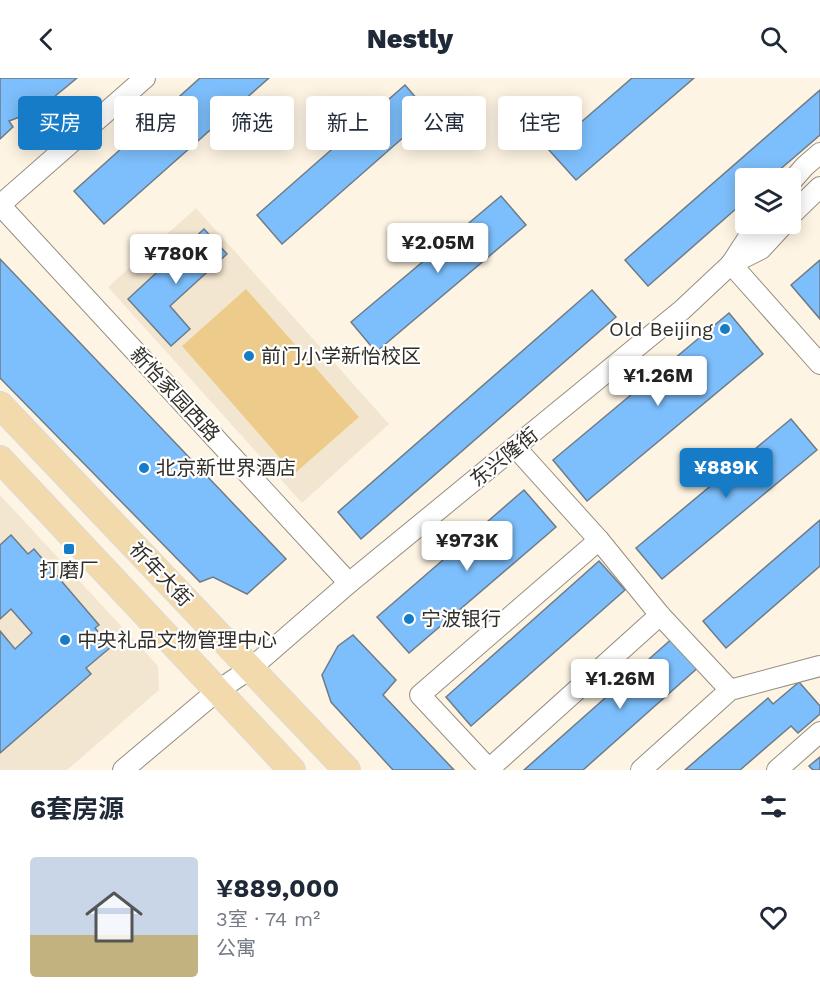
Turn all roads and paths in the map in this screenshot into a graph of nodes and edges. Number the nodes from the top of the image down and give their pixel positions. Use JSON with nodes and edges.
{"nodes":[{"id":1,"x":145,"y":78,"type":"edge"},
{"id":2,"x":820,"y":153,"type":"edge"},
{"id":3,"x":801,"y":171,"type":"edge"},
{"id":4,"x":820,"y":187,"type":"edge"},
{"id":5,"x":0,"y":205,"type":"edge"},
{"id":6,"x":801,"y":205,"type":"edge"},
{"id":7,"x":750,"y":234,"type":"edge"},
{"id":8,"x":775,"y":234,"type":"edge"},
{"id":9,"x":731,"y":264,"type":"junction"},
{"id":10,"x":820,"y":364,"type":"edge"},
{"id":11,"x":0,"y":405,"type":"edge"},
{"id":12,"x":516,"y":448,"type":"junction"},
{"id":13,"x":0,"y":459,"type":"edge"},
{"id":14,"x":599,"y":540,"type":"junction"},
{"id":15,"x":349,"y":583,"type":"junction"},
{"id":16,"x":660,"y":615,"type":"junction"},
{"id":17,"x":820,"y":666,"type":"edge"},
{"id":18,"x":250,"y":669,"type":"junction"},
{"id":19,"x":730,"y":690,"type":"junction"},
{"id":20,"x":216,"y":691,"type":"junction"},
{"id":21,"x":820,"y":732,"type":"edge"},
{"id":22,"x":490,"y":769,"type":"edge"},
{"id":23,"x":123,"y":770,"type":"edge"},
{"id":24,"x":292,"y":770,"type":"edge"},
{"id":25,"x":347,"y":770,"type":"edge"},
{"id":26,"x":641,"y":770,"type":"edge"},
{"id":27,"x":777,"y":770,"type":"edge"}],
"edges":[{"from":1,"to":5,"type":"street"},
{"from":2,"to":3,"type":"street"},
{"from":4,"to":6,"type":"street"},
{"from":5,"to":15,"type":"street","name":"新怡家园西路"},
{"from":7,"to":9,"type":"street","name":"东兴隆街"},
{"from":8,"to":9,"type":"street","name":"东兴隆街"},
{"from":9,"to":10,"type":"street"},
{"from":9,"to":12,"type":"street","name":"东兴隆街"},
{"from":11,"to":18,"type":"main road","name":"祈年大街"},
{"from":12,"to":14,"type":"street"},
{"from":12,"to":15,"type":"street","name":"东兴隆街"},
{"from":13,"to":20,"type":"main road","name":"祈年大街"},
{"from":14,"to":16,"type":"street"},
{"from":14,"to":22,"type":"street"},
{"from":15,"to":18,"type":"street","name":"东兴隆街"},
{"from":16,"to":19,"type":"street"},
{"from":16,"to":22,"type":"street"},
{"from":17,"to":19,"type":"street"},
{"from":18,"to":20,"type":"street","name":"东兴隆街"},
{"from":18,"to":25,"type":"main road","name":"祈年大街"},
{"from":19,"to":26,"type":"street"},
{"from":20,"to":23,"type":"street","name":"东兴隆街"},
{"from":20,"to":24,"type":"main road","name":"祈年大街"},
{"from":21,"to":27,"type":"street"}]}
